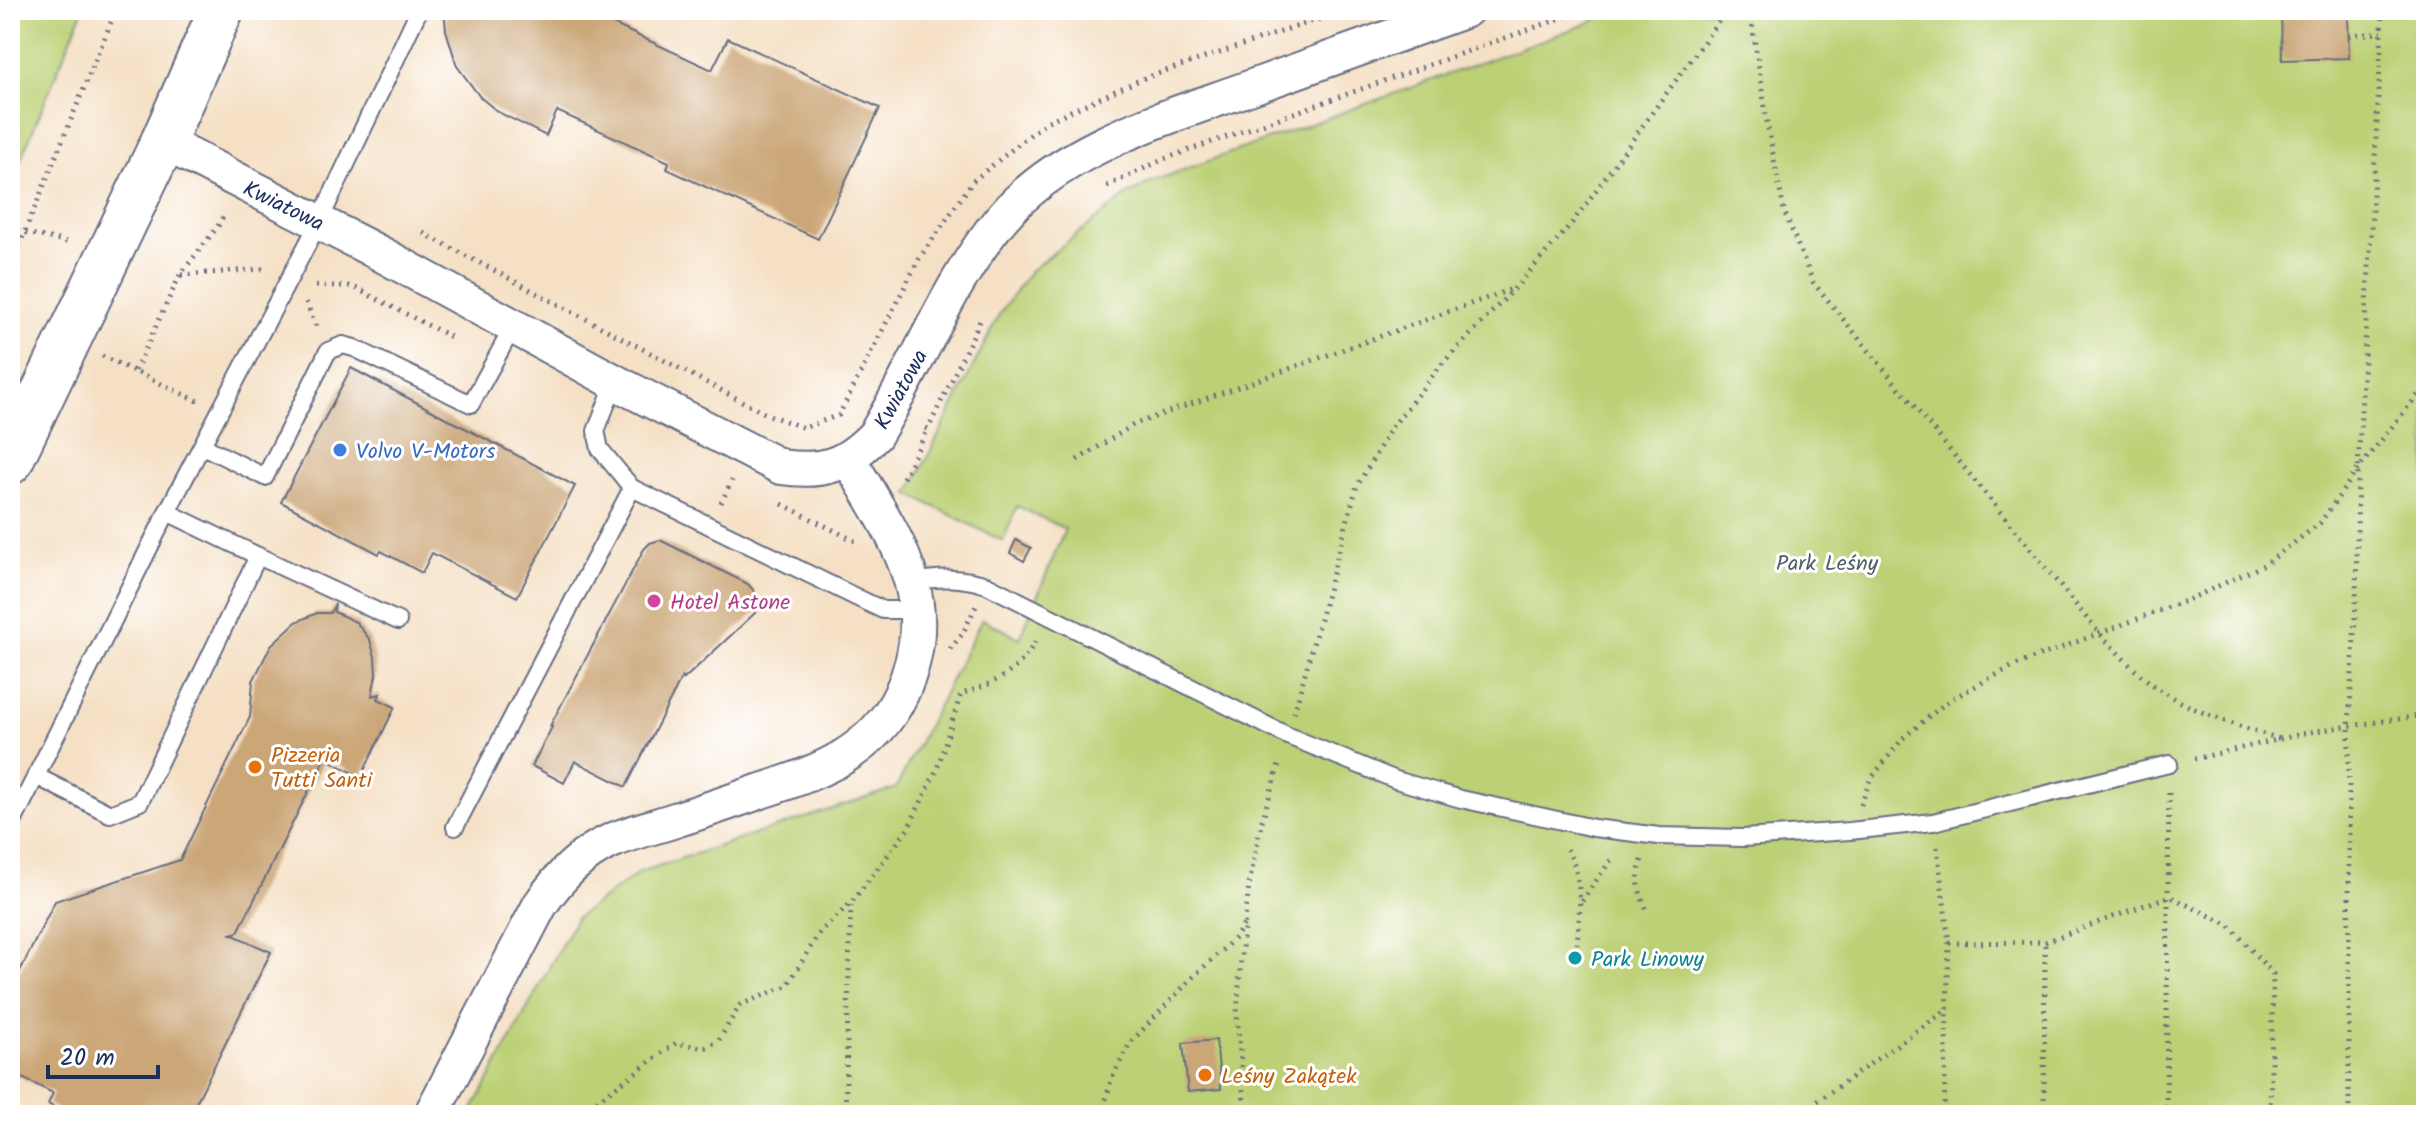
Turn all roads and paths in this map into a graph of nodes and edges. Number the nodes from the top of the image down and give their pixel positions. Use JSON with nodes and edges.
{"nodes":[{"id":1,"x":88,"y":10,"type":"edge"},
{"id":2,"x":221,"y":10,"type":"edge"},
{"id":3,"x":419,"y":10,"type":"edge"},
{"id":4,"x":1346,"y":10,"type":"edge"},
{"id":5,"x":1466,"y":10,"type":"edge"},
{"id":6,"x":1584,"y":10,"type":"edge"},
{"id":7,"x":1727,"y":10,"type":"edge"},
{"id":8,"x":1750,"y":10,"type":"edge"},
{"id":9,"x":2383,"y":10,"type":"edge"},
{"id":10,"x":114,"y":13,"type":"edge"},
{"id":11,"x":2382,"y":33,"type":"junction"},
{"id":12,"x":2349,"y":35,"type":"dead end"},
{"id":13,"x":163,"y":142,"type":"junction"},
{"id":14,"x":239,"y":183,"type":"junction"},
{"id":15,"x":1099,"y":189,"type":"dead end"},
{"id":16,"x":319,"y":222,"type":"junction"},
{"id":17,"x":412,"y":227,"type":"dead end"},
{"id":18,"x":10,"y":229,"type":"edge"},
{"id":19,"x":26,"y":234,"type":"junction"},
{"id":20,"x":111,"y":250,"type":"junction"},
{"id":21,"x":10,"y":268,"type":"edge"},
{"id":22,"x":1516,"y":287,"type":"junction"},
{"id":23,"x":306,"y":290,"type":"dead end"},
{"id":24,"x":987,"y":308,"type":"dead end"},
{"id":25,"x":513,"y":327,"type":"junction"},
{"id":26,"x":69,"y":340,"type":"junction"},
{"id":27,"x":328,"y":351,"type":"junction"},
{"id":28,"x":135,"y":371,"type":"junction"},
{"id":29,"x":615,"y":382,"type":"junction"},
{"id":30,"x":2426,"y":385,"type":"edge"},
{"id":31,"x":890,"y":411,"type":"junction"},
{"id":32,"x":220,"y":412,"type":"junction"},
{"id":33,"x":203,"y":446,"type":"junction"},
{"id":34,"x":848,"y":458,"type":"junction"},
{"id":35,"x":1077,"y":460,"type":"dead end"},
{"id":36,"x":10,"y":462,"type":"edge"},
{"id":37,"x":2358,"y":469,"type":"junction"},
{"id":38,"x":632,"y":488,"type":"junction"},
{"id":39,"x":167,"y":512,"type":"junction"},
{"id":40,"x":258,"y":556,"type":"junction"},
{"id":41,"x":987,"y":585,"type":"junction"},
{"id":42,"x":915,"y":596,"type":"junction"},
{"id":43,"x":1049,"y":615,"type":"junction"},
{"id":44,"x":398,"y":621,"type":"dead end"},
{"id":45,"x":2098,"y":632,"type":"junction"},
{"id":46,"x":945,"y":656,"type":"dead end"},
{"id":47,"x":2426,"y":715,"type":"edge"},
{"id":48,"x":2349,"y":726,"type":"junction"},
{"id":49,"x":1288,"y":736,"type":"junction"},
{"id":50,"x":2281,"y":739,"type":"junction"},
{"id":51,"x":2169,"y":764,"type":"junction"},
{"id":52,"x":36,"y":776,"type":"junction"},
{"id":53,"x":1545,"y":819,"type":"junction"},
{"id":54,"x":1933,"y":822,"type":"junction"},
{"id":55,"x":455,"y":827,"type":"dead end"},
{"id":56,"x":10,"y":828,"type":"edge"},
{"id":57,"x":1850,"y":831,"type":"junction"},
{"id":58,"x":1636,"y":833,"type":"junction"},
{"id":59,"x":1659,"y":836,"type":"junction"},
{"id":60,"x":2169,"y":896,"type":"junction"},
{"id":61,"x":851,"y":903,"type":"junction"},
{"id":62,"x":1581,"y":903,"type":"junction"},
{"id":63,"x":1647,"y":911,"type":"dead end"},
{"id":64,"x":1245,"y":921,"type":"junction"},
{"id":65,"x":2045,"y":942,"type":"junction"},
{"id":66,"x":1949,"y":943,"type":"junction"},
{"id":67,"x":1577,"y":944,"type":"dead end"},
{"id":68,"x":1949,"y":1008,"type":"junction"},
{"id":69,"x":431,"y":1115,"type":"edge"},
{"id":70,"x":577,"y":1115,"type":"edge"},
{"id":71,"x":845,"y":1115,"type":"edge"},
{"id":72,"x":1102,"y":1115,"type":"edge"},
{"id":73,"x":1245,"y":1115,"type":"edge"},
{"id":74,"x":1798,"y":1115,"type":"edge"},
{"id":75,"x":1944,"y":1115,"type":"edge"},
{"id":76,"x":2044,"y":1115,"type":"edge"},
{"id":77,"x":2166,"y":1115,"type":"edge"},
{"id":78,"x":2270,"y":1115,"type":"edge"},
{"id":79,"x":2349,"y":1115,"type":"edge"}],
"edges":[{"from":1,"to":10,"type":"path"},
{"from":2,"to":13,"type":"main road"},
{"from":3,"to":16,"type":"lane"},
{"from":4,"to":17,"type":"path"},
{"from":5,"to":31,"type":"street","name":"Kwiatowa"},
{"from":6,"to":15,"type":"path"},
{"from":7,"to":22,"type":"path"},
{"from":8,"to":45,"type":"path"},
{"from":9,"to":11,"type":"path"},
{"from":10,"to":19,"type":"path"},
{"from":11,"to":12,"type":"path"},
{"from":11,"to":37,"type":"path"},
{"from":13,"to":14,"type":"street","name":"Kwiatowa"},
{"from":13,"to":20,"type":"main road"},
{"from":14,"to":16,"type":"street","name":"Kwiatowa"},
{"from":14,"to":28,"type":"path"},
{"from":16,"to":25,"type":"street","name":"Kwiatowa"},
{"from":16,"to":32,"type":"lane"},
{"from":18,"to":19,"type":"path"},
{"from":19,"to":20,"type":"path"},
{"from":19,"to":21,"type":"path"},
{"from":20,"to":26,"type":"main road"},
{"from":22,"to":35,"type":"path"},
{"from":22,"to":49,"type":"path"},
{"from":23,"to":27,"type":"path"},
{"from":24,"to":31,"type":"path"},
{"from":25,"to":27,"type":"lane"},
{"from":25,"to":29,"type":"street","name":"Kwiatowa"},
{"from":26,"to":28,"type":"path"},
{"from":26,"to":36,"type":"main road"},
{"from":27,"to":33,"type":"lane"},
{"from":28,"to":32,"type":"path"},
{"from":29,"to":34,"type":"street","name":"Kwiatowa"},
{"from":29,"to":38,"type":"lane"},
{"from":30,"to":37,"type":"path"},
{"from":31,"to":34,"type":"street","name":"Kwiatowa"},
{"from":32,"to":33,"type":"lane"},
{"from":33,"to":39,"type":"lane"},
{"from":34,"to":42,"type":"street"},
{"from":37,"to":45,"type":"path"},
{"from":37,"to":48,"type":"path"},
{"from":38,"to":42,"type":"lane"},
{"from":38,"to":55,"type":"lane"},
{"from":39,"to":40,"type":"lane"},
{"from":39,"to":52,"type":"lane"},
{"from":40,"to":44,"type":"lane"},
{"from":40,"to":52,"type":"lane"},
{"from":41,"to":42,"type":"lane"},
{"from":41,"to":43,"type":"lane"},
{"from":41,"to":46,"type":"path"},
{"from":42,"to":69,"type":"street"},
{"from":43,"to":49,"type":"lane"},
{"from":43,"to":61,"type":"path"},
{"from":45,"to":50,"type":"path"},
{"from":45,"to":57,"type":"path"},
{"from":47,"to":48,"type":"path"},
{"from":48,"to":50,"type":"path"},
{"from":48,"to":79,"type":"path"},
{"from":49,"to":53,"type":"lane"},
{"from":49,"to":64,"type":"path"},
{"from":50,"to":51,"type":"path"},
{"from":51,"to":54,"type":"lane"},
{"from":51,"to":60,"type":"path"},
{"from":52,"to":56,"type":"lane"},
{"from":53,"to":58,"type":"lane"},
{"from":53,"to":62,"type":"path"},
{"from":54,"to":57,"type":"lane"},
{"from":54,"to":66,"type":"path"},
{"from":57,"to":59,"type":"lane"},
{"from":58,"to":59,"type":"lane"},
{"from":58,"to":62,"type":"path"},
{"from":59,"to":63,"type":"path"},
{"from":60,"to":65,"type":"path"},
{"from":60,"to":77,"type":"path"},
{"from":60,"to":78,"type":"path"},
{"from":61,"to":70,"type":"path"},
{"from":61,"to":71,"type":"path"},
{"from":62,"to":67,"type":"path"},
{"from":64,"to":72,"type":"path"},
{"from":64,"to":73,"type":"path"},
{"from":65,"to":66,"type":"path"},
{"from":65,"to":76,"type":"path"},
{"from":66,"to":68,"type":"path"},
{"from":68,"to":74,"type":"path"},
{"from":68,"to":75,"type":"path"}]}
